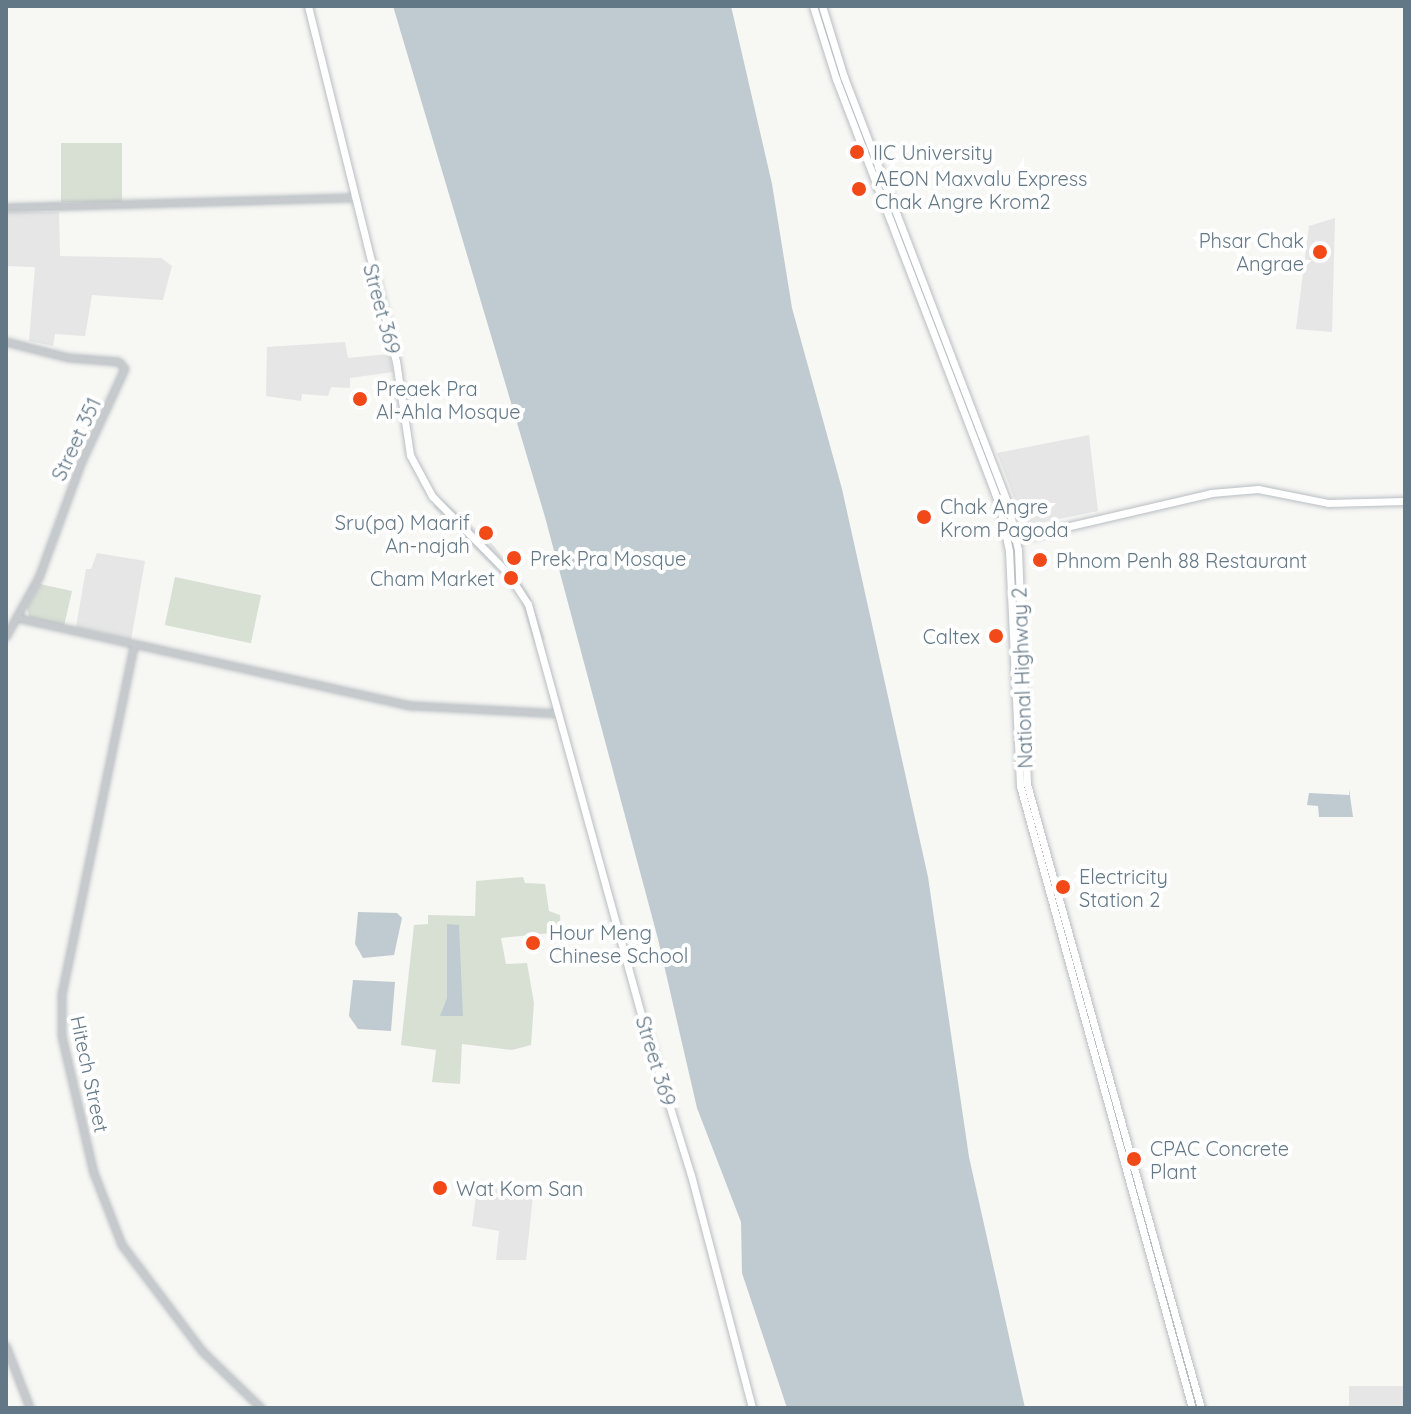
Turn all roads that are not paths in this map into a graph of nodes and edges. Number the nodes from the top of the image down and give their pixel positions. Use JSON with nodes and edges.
{"nodes":[{"id":1,"x":308,"y":6,"type":"edge"},
{"id":2,"x":813,"y":6,"type":"edge"},
{"id":3,"x":822,"y":6,"type":"edge"},
{"id":4,"x":352,"y":198,"type":"junction"},
{"id":5,"x":6,"y":208,"type":"edge"},
{"id":6,"x":919,"y":284,"type":"junction"},
{"id":7,"x":6,"y":342,"type":"edge"},
{"id":8,"x":1405,"y":501,"type":"edge"},
{"id":9,"x":1012,"y":540,"type":"junction"},
{"id":10,"x":17,"y":618,"type":"junction"},
{"id":11,"x":6,"y":637,"type":"edge"},
{"id":12,"x":134,"y":647,"type":"junction"},
{"id":13,"x":559,"y":714,"type":"junction"},
{"id":14,"x":1033,"y":821,"type":"junction"},
{"id":15,"x":6,"y":1346,"type":"edge"},
{"id":16,"x":30,"y":1408,"type":"edge"},
{"id":17,"x":261,"y":1408,"type":"edge"},
{"id":18,"x":752,"y":1408,"type":"edge"},
{"id":19,"x":1192,"y":1408,"type":"edge"},
{"id":20,"x":1201,"y":1408,"type":"edge"}],
"edges":[{"from":1,"to":4,"type":"main road","name":"Street 369"},
{"from":2,"to":6,"type":"main road","name":"National Highway 2"},
{"from":3,"to":6,"type":"main road","name":"National Highway 2"},
{"from":4,"to":5,"type":"street"},
{"from":4,"to":13,"type":"main road","name":"Street 369"},
{"from":6,"to":9,"type":"main road","name":"National Highway 2"},
{"from":7,"to":10,"type":"street","name":"Street 351"},
{"from":8,"to":9,"type":"main road"},
{"from":9,"to":14,"type":"main road","name":"National Highway 2"},
{"from":10,"to":11,"type":"street","name":"Street 351"},
{"from":10,"to":12,"type":"street"},
{"from":12,"to":13,"type":"street"},
{"from":12,"to":17,"type":"street","name":"Hitech Street"},
{"from":13,"to":18,"type":"main road","name":"Street 369"},
{"from":14,"to":19,"type":"main road","name":"National Highway 2"},
{"from":14,"to":20,"type":"main road","name":"National Highway 2"},
{"from":15,"to":16,"type":"street"}]}
